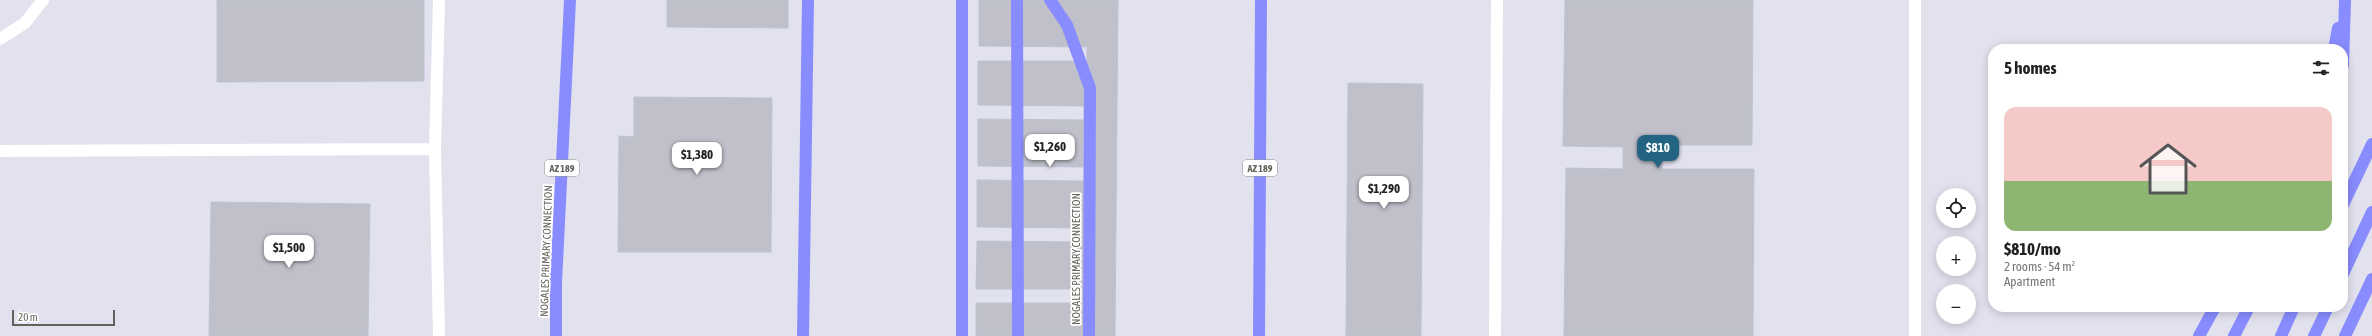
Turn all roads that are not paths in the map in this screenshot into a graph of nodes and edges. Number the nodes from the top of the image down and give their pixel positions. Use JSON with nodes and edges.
{"nodes":[{"id":1,"x":43,"y":0,"type":"edge"},
{"id":2,"x":439,"y":0,"type":"edge"},
{"id":3,"x":570,"y":0,"type":"edge"},
{"id":4,"x":808,"y":0,"type":"edge"},
{"id":5,"x":962,"y":0,"type":"edge"},
{"id":6,"x":1017,"y":0,"type":"edge"},
{"id":7,"x":1050,"y":0,"type":"edge"},
{"id":8,"x":1261,"y":0,"type":"edge"},
{"id":9,"x":1497,"y":0,"type":"edge"},
{"id":10,"x":1915,"y":0,"type":"edge"},
{"id":11,"x":2342,"y":0,"type":"edge"},
{"id":12,"x":2345,"y":0,"type":"edge"},
{"id":13,"x":0,"y":39,"type":"edge"},
{"id":14,"x":2335,"y":44,"type":"edge"},
{"id":15,"x":2344,"y":44,"type":"edge"},
{"id":16,"x":2372,"y":144,"type":"edge"},
{"id":17,"x":436,"y":149,"type":"junction"},
{"id":18,"x":0,"y":151,"type":"edge"},
{"id":19,"x":2348,"y":194,"type":"edge"},
{"id":20,"x":2372,"y":212,"type":"edge"},
{"id":21,"x":2348,"y":263,"type":"edge"},
{"id":22,"x":2372,"y":279,"type":"edge"},
{"id":23,"x":962,"y":296,"type":"junction"},
{"id":24,"x":2212,"y":312,"type":"edge"},
{"id":25,"x":2246,"y":312,"type":"edge"},
{"id":26,"x":2292,"y":312,"type":"edge"},
{"id":27,"x":2326,"y":312,"type":"edge"},
{"id":28,"x":438,"y":336,"type":"edge"},
{"id":29,"x":556,"y":336,"type":"edge"},
{"id":30,"x":803,"y":336,"type":"edge"},
{"id":31,"x":957,"y":336,"type":"edge"},
{"id":32,"x":962,"y":336,"type":"edge"},
{"id":33,"x":1018,"y":336,"type":"edge"},
{"id":34,"x":1089,"y":336,"type":"edge"},
{"id":35,"x":1258,"y":336,"type":"edge"},
{"id":36,"x":1495,"y":336,"type":"edge"},
{"id":37,"x":1915,"y":336,"type":"edge"},
{"id":38,"x":2199,"y":336,"type":"edge"},
{"id":39,"x":2234,"y":336,"type":"edge"},
{"id":40,"x":2280,"y":336,"type":"edge"},
{"id":41,"x":2314,"y":336,"type":"edge"},
{"id":42,"x":2345,"y":336,"type":"edge"}],
"edges":[{"from":1,"to":13,"type":"street"},
{"from":2,"to":17,"type":"street"},
{"from":3,"to":29,"type":"highway","name":"NOGALES PRIMARY CONNECTION","number":"AZ 189"},
{"from":4,"to":30,"type":"highway"},
{"from":5,"to":23,"type":"highway"},
{"from":6,"to":33,"type":"highway"},
{"from":7,"to":34,"type":"highway","name":"NOGALES PRIMARY CONNECTION"},
{"from":8,"to":35,"type":"highway","number":"AZ 189"},
{"from":9,"to":36,"type":"street"},
{"from":10,"to":37,"type":"street"},
{"from":11,"to":14,"type":"highway"},
{"from":12,"to":15,"type":"highway"},
{"from":16,"to":19,"type":"highway"},
{"from":17,"to":18,"type":"street"},
{"from":17,"to":28,"type":"street"},
{"from":20,"to":21,"type":"highway"},
{"from":22,"to":42,"type":"highway"},
{"from":23,"to":31,"type":"highway"},
{"from":23,"to":32,"type":"highway"},
{"from":24,"to":38,"type":"highway"},
{"from":25,"to":39,"type":"highway"},
{"from":26,"to":40,"type":"highway"},
{"from":27,"to":41,"type":"highway"}]}
